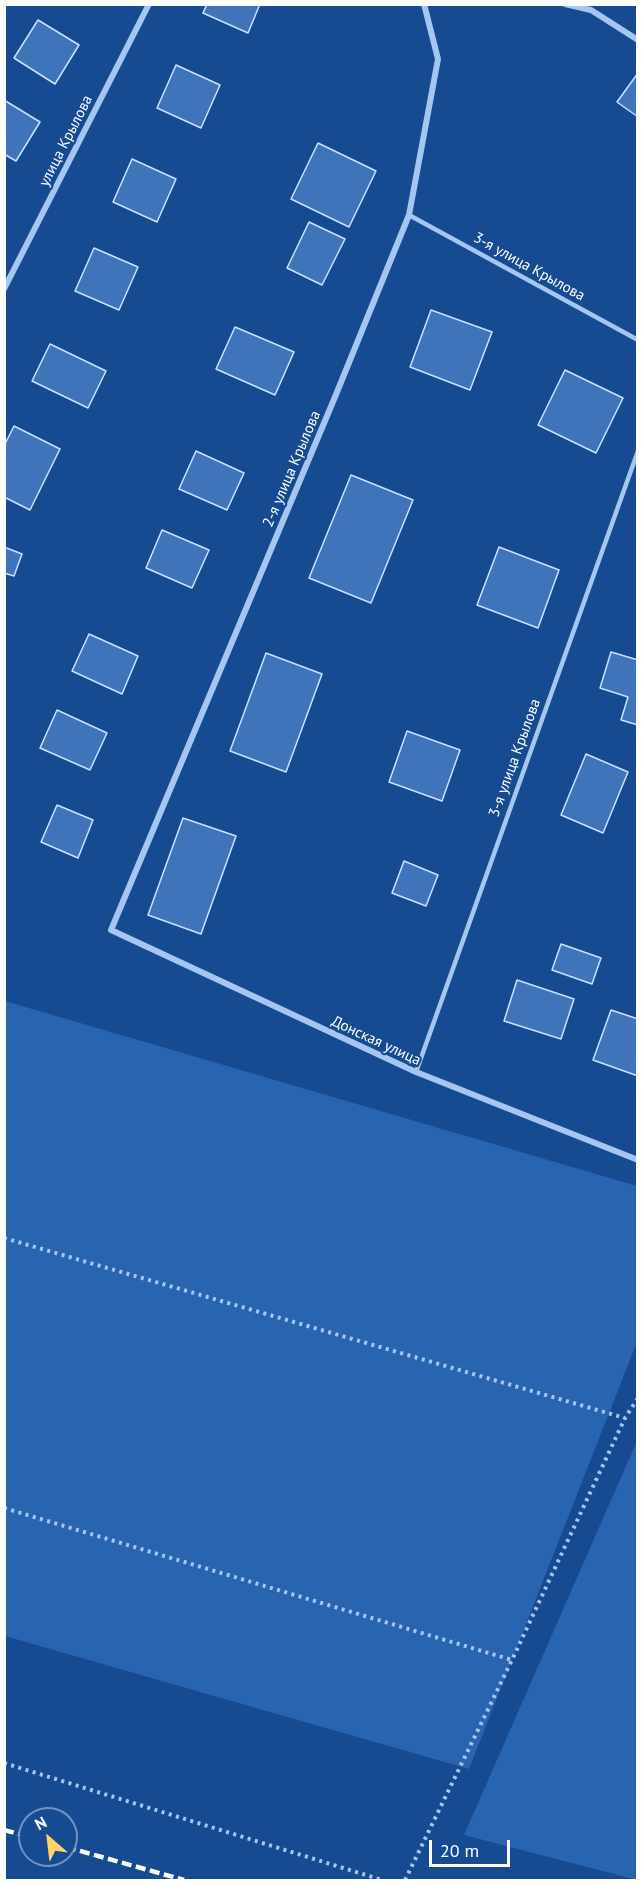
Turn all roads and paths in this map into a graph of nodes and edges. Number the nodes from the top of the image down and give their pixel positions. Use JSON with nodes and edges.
{"nodes":[{"id":1,"x":149,"y":4,"type":"edge"},
{"id":2,"x":424,"y":4,"type":"edge"},
{"id":3,"x":565,"y":4,"type":"edge"},
{"id":4,"x":638,"y":40,"type":"edge"},
{"id":5,"x":409,"y":215,"type":"junction"},
{"id":6,"x":4,"y":289,"type":"edge"},
{"id":7,"x":638,"y":340,"type":"edge"},
{"id":8,"x":638,"y":452,"type":"edge"},
{"id":9,"x":111,"y":930,"type":"joint"},
{"id":10,"x":416,"y":1072,"type":"junction"},
{"id":11,"x":638,"y":1160,"type":"edge"},
{"id":12,"x":4,"y":1238,"type":"edge"},
{"id":13,"x":638,"y":1398,"type":"edge"},
{"id":14,"x":625,"y":1418,"type":"junction"},
{"id":15,"x":4,"y":1508,"type":"edge"},
{"id":16,"x":512,"y":1660,"type":"junction"},
{"id":17,"x":4,"y":1763,"type":"edge"},
{"id":18,"x":381,"y":1881,"type":"edge"},
{"id":19,"x":405,"y":1881,"type":"edge"}],
"edges":[{"from":1,"to":6,"type":"street","name":"улица Крылова"},
{"from":2,"to":5,"type":"street","name":"2-я улица Крылова"},
{"from":3,"to":4,"type":"street"},
{"from":5,"to":7,"type":"lane","name":"3-я улица Крылова"},
{"from":5,"to":9,"type":"street","name":"2-я улица Крылова"},
{"from":8,"to":10,"type":"lane","name":"3-я улица Крылова"},
{"from":9,"to":10,"type":"street","name":"Донская улица"},
{"from":10,"to":11,"type":"street","name":"Донская улица"},
{"from":12,"to":14,"type":"path"},
{"from":13,"to":14,"type":"path"},
{"from":14,"to":16,"type":"path"},
{"from":15,"to":16,"type":"path"},
{"from":16,"to":19,"type":"path"},
{"from":17,"to":18,"type":"path"}]}
